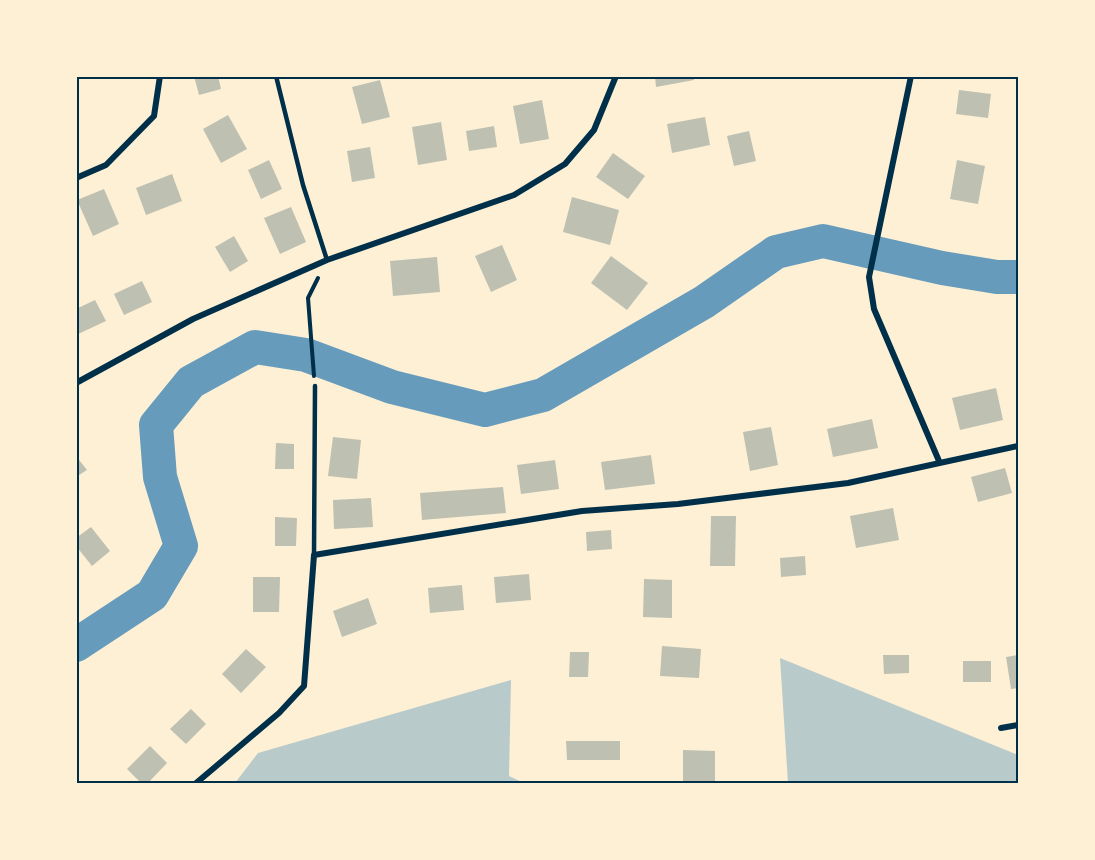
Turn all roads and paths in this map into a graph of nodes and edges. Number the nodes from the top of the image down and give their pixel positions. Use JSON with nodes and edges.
{"nodes":[{"id":1,"x":160,"y":76,"type":"edge"},
{"id":2,"x":276,"y":76,"type":"edge"},
{"id":3,"x":616,"y":76,"type":"edge"},
{"id":4,"x":911,"y":76,"type":"edge"},
{"id":5,"x":76,"y":178,"type":"edge"},
{"id":6,"x":327,"y":260,"type":"junction"},
{"id":7,"x":76,"y":382,"type":"edge"},
{"id":8,"x":315,"y":386,"type":"joint"},
{"id":9,"x":1018,"y":446,"type":"edge"},
{"id":10,"x":939,"y":461,"type":"junction"},
{"id":11,"x":314,"y":555,"type":"junction"},
{"id":12,"x":1018,"y":726,"type":"edge"},
{"id":13,"x":1001,"y":728,"type":"dead end"},
{"id":14,"x":195,"y":783,"type":"edge"}],
"edges":[{"from":1,"to":5,"type":"street"},
{"from":2,"to":6,"type":"lane"},
{"from":3,"to":6,"type":"street"},
{"from":4,"to":10,"type":"street"},
{"from":6,"to":7,"type":"street"},
{"from":6,"to":8,"type":"path"},
{"from":8,"to":11,"type":"lane"},
{"from":9,"to":10,"type":"street"},
{"from":10,"to":11,"type":"street"},
{"from":11,"to":14,"type":"street"},
{"from":12,"to":13,"type":"street"}]}
